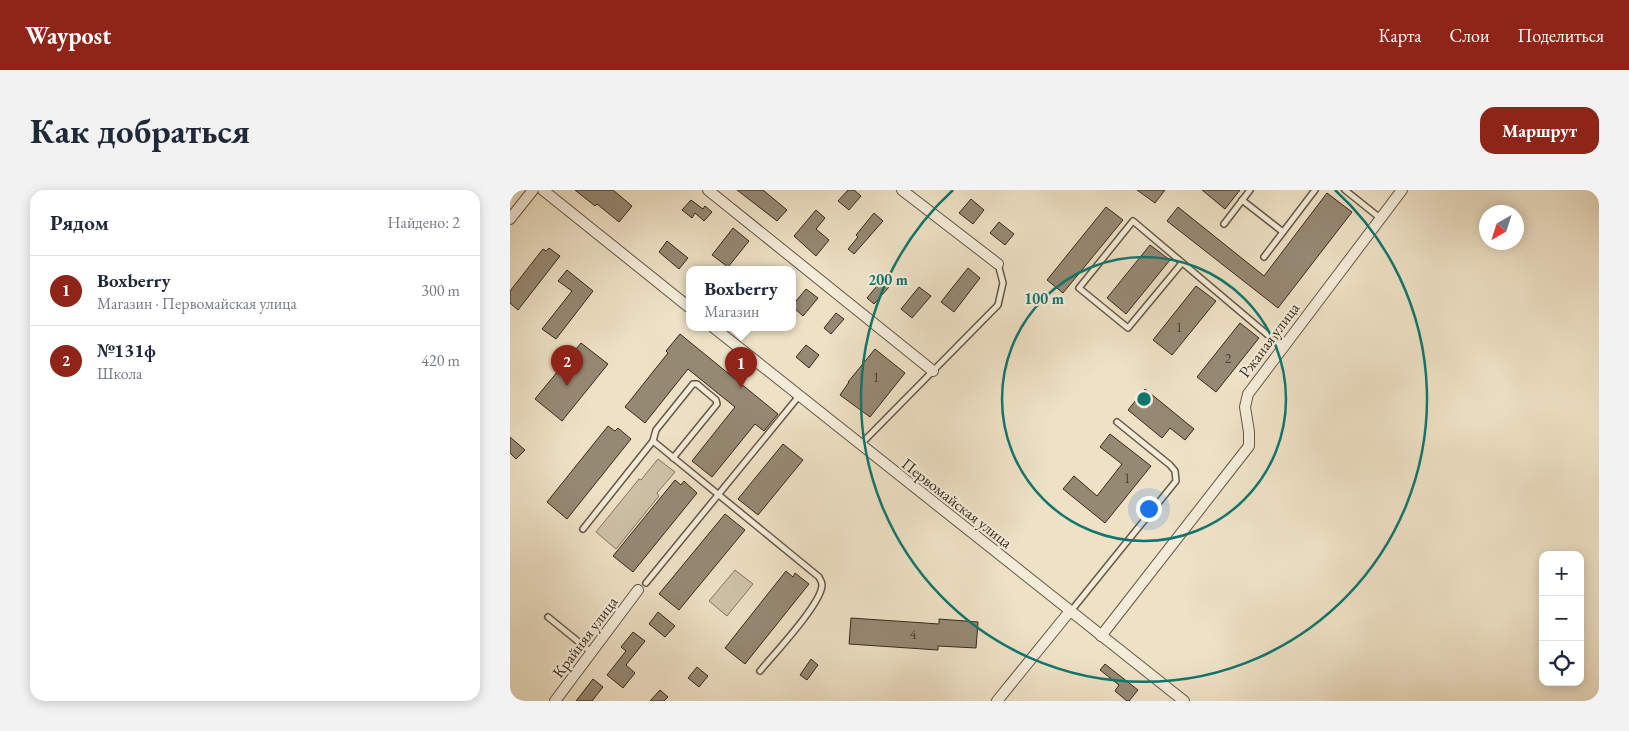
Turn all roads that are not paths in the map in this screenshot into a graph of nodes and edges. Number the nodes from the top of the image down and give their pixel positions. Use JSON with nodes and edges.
{"nodes":[{"id":1,"x":533,"y":190,"type":"edge"},
{"id":2,"x":543,"y":190,"type":"edge"},
{"id":3,"x":708,"y":190,"type":"edge"},
{"id":4,"x":902,"y":190,"type":"edge"},
{"id":5,"x":1250,"y":190,"type":"edge"},
{"id":6,"x":1314,"y":190,"type":"edge"},
{"id":7,"x":1345,"y":190,"type":"edge"},
{"id":8,"x":1402,"y":190,"type":"edge"},
{"id":9,"x":1242,"y":200,"type":"junction"},
{"id":10,"x":1380,"y":218,"type":"junction"},
{"id":11,"x":510,"y":219,"type":"edge"},
{"id":12,"x":1224,"y":224,"type":"dead end"},
{"id":13,"x":1282,"y":232,"type":"junction"},
{"id":14,"x":1264,"y":257,"type":"dead end"},
{"id":15,"x":1182,"y":263,"type":"junction"},
{"id":16,"x":998,"y":264,"type":"joint"},
{"id":17,"x":686,"y":305,"type":"edge"},
{"id":18,"x":718,"y":331,"type":"edge"},
{"id":19,"x":1282,"y":347,"type":"junction"},
{"id":20,"x":742,"y":350,"type":"junction"},
{"id":21,"x":733,"y":360,"type":"dead end"},
{"id":22,"x":933,"y":371,"type":"junction"},
{"id":23,"x":799,"y":396,"type":"junction"},
{"id":24,"x":1117,"y":422,"type":"dead end"},
{"id":25,"x":653,"y":442,"type":"junction"},
{"id":26,"x":860,"y":445,"type":"junction"},
{"id":27,"x":673,"y":458,"type":"junction"},
{"id":28,"x":718,"y":495,"type":"junction"},
{"id":29,"x":583,"y":529,"type":"dead end"},
{"id":30,"x":642,"y":587,"type":"joint"},
{"id":31,"x":1070,"y":611,"type":"junction"},
{"id":32,"x":548,"y":617,"type":"dead end"},
{"id":33,"x":1101,"y":636,"type":"junction"},
{"id":34,"x":592,"y":652,"type":"junction"},
{"id":35,"x":760,"y":671,"type":"dead end"},
{"id":36,"x":1173,"y":692,"type":"junction"},
{"id":37,"x":555,"y":701,"type":"edge"},
{"id":38,"x":997,"y":701,"type":"edge"},
{"id":39,"x":1166,"y":701,"type":"edge"},
{"id":40,"x":1184,"y":701,"type":"edge"}],
"edges":[{"from":1,"to":11,"type":"street"},
{"from":2,"to":17,"type":"street"},
{"from":3,"to":22,"type":"street"},
{"from":4,"to":16,"type":"street"},
{"from":5,"to":9,"type":"lane"},
{"from":6,"to":13,"type":"lane"},
{"from":7,"to":10,"type":"lane"},
{"from":8,"to":10,"type":"street","name":"Ржаная улица"},
{"from":9,"to":12,"type":"lane"},
{"from":9,"to":13,"type":"lane"},
{"from":10,"to":19,"type":"street","name":"Ржаная улица"},
{"from":13,"to":14,"type":"lane"},
{"from":15,"to":15,"type":"lane"},
{"from":15,"to":19,"type":"lane"},
{"from":16,"to":22,"type":"lane"},
{"from":18,"to":20,"type":"street","name":"Первомайская улица"},
{"from":19,"to":33,"type":"street","name":"Ржаная улица"},
{"from":20,"to":21,"type":"lane"},
{"from":20,"to":23,"type":"street","name":"Первомайская улица"},
{"from":22,"to":26,"type":"lane"},
{"from":23,"to":26,"type":"street","name":"Первомайская улица"},
{"from":23,"to":28,"type":"lane"},
{"from":24,"to":31,"type":"lane"},
{"from":25,"to":27,"type":"lane"},
{"from":25,"to":27,"type":"lane"},
{"from":25,"to":29,"type":"lane"},
{"from":26,"to":31,"type":"street","name":"Первомайская улица"},
{"from":27,"to":28,"type":"lane"},
{"from":28,"to":30,"type":"lane"},
{"from":28,"to":35,"type":"lane"},
{"from":30,"to":34,"type":"street","name":"Крайняя улица"},
{"from":31,"to":33,"type":"street","name":"Первомайская улица"},
{"from":31,"to":38,"type":"street"},
{"from":32,"to":34,"type":"lane"},
{"from":33,"to":36,"type":"street","name":"Первомайская улица"},
{"from":34,"to":37,"type":"street","name":"Крайняя улица"},
{"from":36,"to":39,"type":"street"},
{"from":36,"to":40,"type":"street","name":"Первомайская улица"}]}
